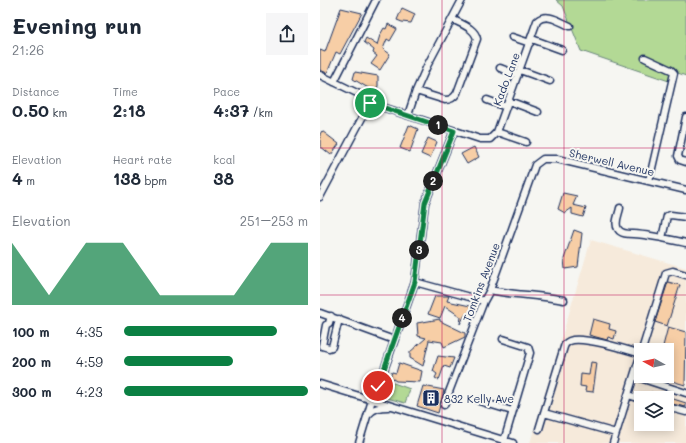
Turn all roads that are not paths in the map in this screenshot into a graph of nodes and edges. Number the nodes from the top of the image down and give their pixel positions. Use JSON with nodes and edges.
{"nodes":[{"id":1,"x":376,"y":0,"type":"edge"},
{"id":2,"x":462,"y":0,"type":"edge"},
{"id":3,"x":452,"y":19,"type":"junction"},
{"id":4,"x":570,"y":26,"type":"dead end"},
{"id":5,"x":512,"y":37,"type":"dead end"},
{"id":6,"x":531,"y":41,"type":"junction"},
{"id":7,"x":562,"y":50,"type":"dead end"},
{"id":8,"x":645,"y":58,"type":"dead end"},
{"id":9,"x":500,"y":68,"type":"dead end"},
{"id":10,"x":519,"y":73,"type":"junction"},
{"id":11,"x":320,"y":75,"type":"edge"},
{"id":12,"x":550,"y":81,"type":"dead end"},
{"id":13,"x":334,"y":82,"type":"junction"},
{"id":14,"x":416,"y":91,"type":"junction"},
{"id":15,"x":487,"y":100,"type":"dead end"},
{"id":16,"x":370,"y":103,"type":"junction"},
{"id":17,"x":507,"y":104,"type":"junction"},
{"id":18,"x":538,"y":112,"type":"dead end"},
{"id":19,"x":408,"y":115,"type":"junction"},
{"id":20,"x":686,"y":117,"type":"edge"},
{"id":21,"x":454,"y":131,"type":"junction"},
{"id":22,"x":497,"y":132,"type":"junction"},
{"id":23,"x":526,"y":142,"type":"dead end"},
{"id":24,"x":686,"y":162,"type":"edge"},
{"id":25,"x":535,"y":165,"type":"joint"},
{"id":26,"x":649,"y":181,"type":"junction"},
{"id":27,"x":686,"y":190,"type":"edge"},
{"id":28,"x":320,"y":197,"type":"edge"},
{"id":29,"x":620,"y":208,"type":"dead end"},
{"id":30,"x":686,"y":217,"type":"edge"},
{"id":31,"x":662,"y":238,"type":"junction"},
{"id":32,"x":686,"y":243,"type":"edge"},
{"id":33,"x":686,"y":275,"type":"edge"},
{"id":34,"x":415,"y":282,"type":"junction"},
{"id":35,"x":490,"y":290,"type":"junction"},
{"id":36,"x":564,"y":300,"type":"dead end"},
{"id":37,"x":484,"y":301,"type":"junction"},
{"id":38,"x":320,"y":313,"type":"edge"},
{"id":39,"x":331,"y":316,"type":"junction"},
{"id":40,"x":339,"y":319,"type":"junction"},
{"id":41,"x":326,"y":326,"type":"junction"},
{"id":42,"x":337,"y":327,"type":"junction"},
{"id":43,"x":503,"y":339,"type":"dead end"},
{"id":44,"x":394,"y":340,"type":"junction"},
{"id":45,"x":644,"y":343,"type":"edge"},
{"id":46,"x":634,"y":351,"type":"edge"},
{"id":47,"x":634,"y":376,"type":"edge"},
{"id":48,"x":655,"y":383,"type":"edge"},
{"id":49,"x":320,"y":384,"type":"edge"},
{"id":50,"x":378,"y":386,"type":"dead end"},
{"id":51,"x":686,"y":393,"type":"edge"},
{"id":52,"x":628,"y":395,"type":"junction"},
{"id":53,"x":634,"y":397,"type":"edge"},
{"id":54,"x":372,"y":400,"type":"junction"},
{"id":55,"x":479,"y":400,"type":"dead end"},
{"id":56,"x":444,"y":405,"type":"dead end"},
{"id":57,"x":392,"y":406,"type":"junction"},
{"id":58,"x":674,"y":409,"type":"edge"},
{"id":59,"x":512,"y":411,"type":"junction"},
{"id":60,"x":686,"y":412,"type":"edge"},
{"id":61,"x":544,"y":413,"type":"junction"},
{"id":62,"x":367,"y":417,"type":"junction"},
{"id":63,"x":539,"y":429,"type":"dead end"},
{"id":64,"x":616,"y":433,"type":"junction"},
{"id":65,"x":504,"y":441,"type":"junction"},
{"id":66,"x":359,"y":443,"type":"edge"},
{"id":67,"x":513,"y":443,"type":"edge"},
{"id":68,"x":613,"y":443,"type":"edge"}],
"edges":[{"from":1,"to":13,"type":"street"},
{"from":2,"to":3,"type":"street"},
{"from":3,"to":14,"type":"street"},
{"from":3,"to":14,"type":"street"},
{"from":4,"to":6,"type":"street","name":"Kado Lane"},
{"from":5,"to":6,"type":"street"},
{"from":6,"to":7,"type":"street"},
{"from":6,"to":10,"type":"street","name":"Kado Lane"},
{"from":8,"to":26,"type":"street"},
{"from":9,"to":10,"type":"street"},
{"from":10,"to":12,"type":"street"},
{"from":10,"to":17,"type":"street","name":"Kado Lane"},
{"from":11,"to":13,"type":"street"},
{"from":13,"to":16,"type":"street"},
{"from":14,"to":19,"type":"street"},
{"from":15,"to":17,"type":"street"},
{"from":16,"to":19,"type":"street"},
{"from":16,"to":28,"type":"street"},
{"from":17,"to":18,"type":"street"},
{"from":17,"to":22,"type":"street","name":"Kado Lane"},
{"from":19,"to":21,"type":"street"},
{"from":20,"to":24,"type":"street"},
{"from":21,"to":22,"type":"street"},
{"from":21,"to":34,"type":"street"},
{"from":22,"to":23,"type":"street"},
{"from":25,"to":26,"type":"street","name":"Sherwell Avenue"},
{"from":25,"to":35,"type":"street","name":"Tomkins Avenue"},
{"from":26,"to":27,"type":"street","name":"Sherwell Avenue"},
{"from":29,"to":31,"type":"street"},
{"from":30,"to":31,"type":"street"},
{"from":31,"to":32,"type":"street"},
{"from":33,"to":45,"type":"street"},
{"from":34,"to":37,"type":"street"},
{"from":34,"to":44,"type":"street"},
{"from":35,"to":36,"type":"street"},
{"from":35,"to":37,"type":"street","name":"Tomkins Avenue"},
{"from":37,"to":56,"type":"street","name":"Tomkins Avenue"},
{"from":38,"to":39,"type":"street"},
{"from":39,"to":40,"type":"street"},
{"from":39,"to":41,"type":"street"},
{"from":40,"to":42,"type":"street"},
{"from":40,"to":44,"type":"street"},
{"from":41,"to":42,"type":"street"},
{"from":41,"to":42,"type":"street"},
{"from":43,"to":59,"type":"street"},
{"from":44,"to":50,"type":"street"},
{"from":46,"to":61,"type":"street"},
{"from":47,"to":52,"type":"street"},
{"from":48,"to":51,"type":"street"},
{"from":49,"to":54,"type":"street"},
{"from":52,"to":53,"type":"street"},
{"from":52,"to":64,"type":"street"},
{"from":54,"to":57,"type":"street"},
{"from":54,"to":62,"type":"street"},
{"from":55,"to":59,"type":"street"},
{"from":57,"to":62,"type":"street"},
{"from":57,"to":65,"type":"street"},
{"from":58,"to":60,"type":"street"},
{"from":59,"to":65,"type":"street"},
{"from":61,"to":63,"type":"street"},
{"from":61,"to":64,"type":"street"},
{"from":62,"to":66,"type":"street"},
{"from":64,"to":68,"type":"street"},
{"from":65,"to":67,"type":"street"}]}
